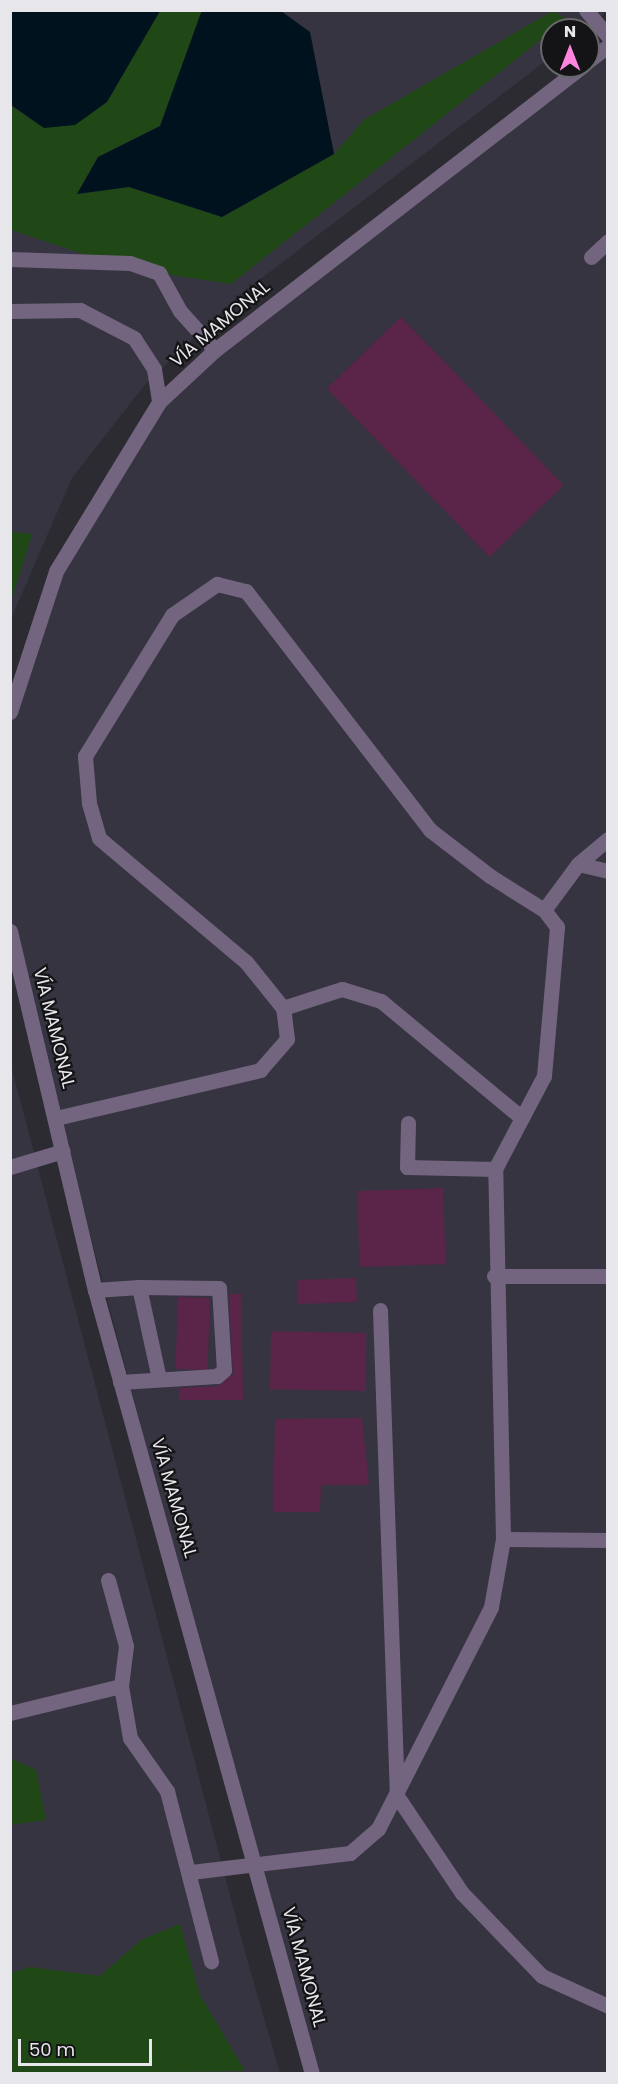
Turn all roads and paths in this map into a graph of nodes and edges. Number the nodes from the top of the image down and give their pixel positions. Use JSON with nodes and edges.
{"nodes":[{"id":1,"x":586,"y":10,"type":"edge"},
{"id":2,"x":608,"y":36,"type":"edge"},
{"id":3,"x":566,"y":78,"type":"edge"},
{"id":4,"x":608,"y":241,"type":"edge"},
{"id":5,"x":591,"y":257,"type":"dead end"},
{"id":6,"x":10,"y":259,"type":"edge"},
{"id":7,"x":10,"y":311,"type":"edge"},
{"id":8,"x":215,"y":350,"type":"junction"},
{"id":9,"x":159,"y":402,"type":"junction"},
{"id":10,"x":10,"y":712,"type":"edge"},
{"id":11,"x":608,"y":839,"type":"edge"},
{"id":12,"x":578,"y":864,"type":"junction"},
{"id":13,"x":608,"y":871,"type":"edge"},
{"id":14,"x":544,"y":910,"type":"junction"},
{"id":15,"x":10,"y":931,"type":"edge"},
{"id":16,"x":283,"y":1008,"type":"junction"},
{"id":17,"x":56,"y":1118,"type":"junction"},
{"id":18,"x":522,"y":1118,"type":"junction"},
{"id":19,"x":408,"y":1123,"type":"dead end"},
{"id":20,"x":63,"y":1151,"type":"junction"},
{"id":21,"x":10,"y":1167,"type":"edge"},
{"id":22,"x":495,"y":1169,"type":"junction"},
{"id":23,"x":494,"y":1276,"type":"junction"},
{"id":24,"x":608,"y":1276,"type":"edge"},
{"id":25,"x":139,"y":1287,"type":"junction"},
{"id":26,"x":95,"y":1290,"type":"junction"},
{"id":27,"x":380,"y":1310,"type":"dead end"},
{"id":28,"x":159,"y":1378,"type":"junction"},
{"id":29,"x":120,"y":1382,"type":"junction"},
{"id":30,"x":503,"y":1539,"type":"junction"},
{"id":31,"x":608,"y":1540,"type":"edge"},
{"id":32,"x":108,"y":1580,"type":"dead end"},
{"id":33,"x":121,"y":1686,"type":"junction"},
{"id":34,"x":10,"y":1713,"type":"edge"},
{"id":35,"x":398,"y":1796,"type":"junction"},
{"id":36,"x":256,"y":1860,"type":"junction"},
{"id":37,"x":191,"y":1872,"type":"junction"},
{"id":38,"x":211,"y":1960,"type":"dead end"},
{"id":39,"x":608,"y":2006,"type":"edge"},
{"id":40,"x":312,"y":2073,"type":"edge"}],
"edges":[{"from":1,"to":2,"type":"street"},
{"from":3,"to":8,"type":"street","name":"VÍA MAMONAL"},
{"from":4,"to":5,"type":"street"},
{"from":6,"to":8,"type":"street"},
{"from":7,"to":9,"type":"street"},
{"from":8,"to":9,"type":"street","name":"VÍA MAMONAL"},
{"from":9,"to":10,"type":"street","name":"VÍA MAMONAL"},
{"from":11,"to":12,"type":"street"},
{"from":12,"to":13,"type":"street"},
{"from":12,"to":14,"type":"street"},
{"from":14,"to":16,"type":"street"},
{"from":14,"to":18,"type":"street"},
{"from":15,"to":17,"type":"street","name":"VÍA MAMONAL"},
{"from":16,"to":17,"type":"street"},
{"from":16,"to":18,"type":"street"},
{"from":17,"to":20,"type":"street","name":"VÍA MAMONAL"},
{"from":18,"to":22,"type":"street"},
{"from":19,"to":22,"type":"street"},
{"from":20,"to":21,"type":"street"},
{"from":20,"to":26,"type":"street","name":"VÍA MAMONAL"},
{"from":22,"to":23,"type":"street"},
{"from":23,"to":24,"type":"street"},
{"from":23,"to":30,"type":"street"},
{"from":25,"to":26,"type":"street"},
{"from":25,"to":28,"type":"street"},
{"from":25,"to":28,"type":"street"},
{"from":26,"to":29,"type":"street","name":"VÍA MAMONAL"},
{"from":27,"to":35,"type":"street"},
{"from":28,"to":29,"type":"street"},
{"from":29,"to":36,"type":"street","name":"VÍA MAMONAL"},
{"from":30,"to":31,"type":"street"},
{"from":30,"to":35,"type":"street"},
{"from":32,"to":33,"type":"street"},
{"from":33,"to":34,"type":"street"},
{"from":33,"to":37,"type":"street"},
{"from":35,"to":36,"type":"street"},
{"from":35,"to":39,"type":"street"},
{"from":36,"to":37,"type":"street"},
{"from":36,"to":40,"type":"street","name":"VÍA MAMONAL"},
{"from":37,"to":38,"type":"street"}]}
